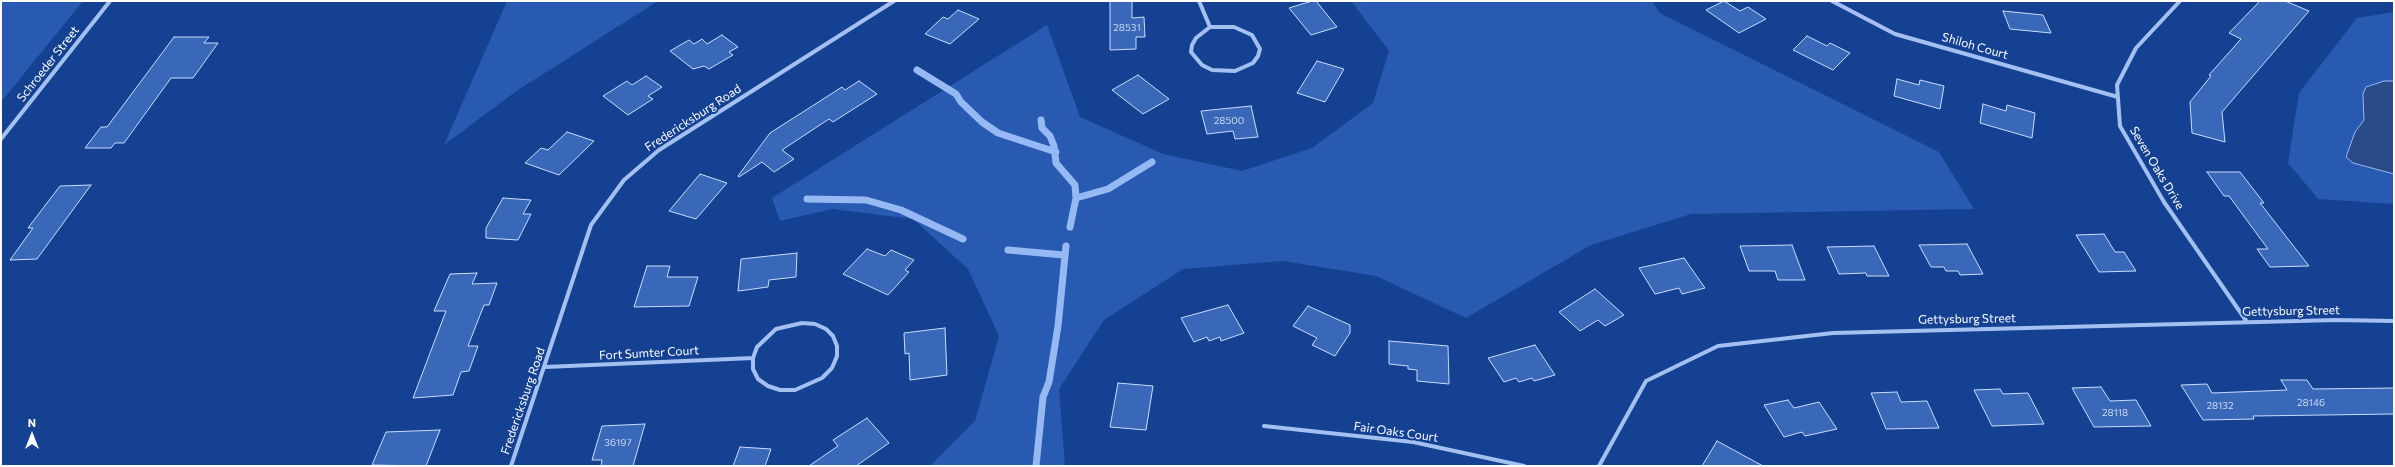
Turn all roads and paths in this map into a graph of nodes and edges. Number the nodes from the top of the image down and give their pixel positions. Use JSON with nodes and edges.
{"nodes":[{"id":1,"x":110,"y":1,"type":"edge"},
{"id":2,"x":894,"y":1,"type":"edge"},
{"id":3,"x":1199,"y":1,"type":"edge"},
{"id":4,"x":1832,"y":1,"type":"edge"},
{"id":5,"x":2180,"y":1,"type":"edge"},
{"id":6,"x":1210,"y":27,"type":"junction"},
{"id":7,"x":2118,"y":97,"type":"junction"},
{"id":8,"x":1,"y":139,"type":"edge"},
{"id":9,"x":2394,"y":321,"type":"edge"},
{"id":10,"x":2247,"y":322,"type":"junction"},
{"id":11,"x":753,"y":358,"type":"junction"},
{"id":12,"x":545,"y":367,"type":"junction"},
{"id":13,"x":1264,"y":426,"type":"dead end"},
{"id":14,"x":511,"y":466,"type":"edge"},
{"id":15,"x":1524,"y":466,"type":"edge"},
{"id":16,"x":1599,"y":466,"type":"edge"}],
"edges":[{"from":1,"to":8,"type":"street","name":"Schroeder Street"},
{"from":2,"to":12,"type":"street","name":"Fredericksburg Road"},
{"from":3,"to":6,"type":"street"},
{"from":4,"to":7,"type":"street","name":"Shiloh Court"},
{"from":5,"to":7,"type":"street","name":"Seven Oaks Drive"},
{"from":6,"to":6,"type":"street"},
{"from":7,"to":10,"type":"street","name":"Seven Oaks Drive"},
{"from":9,"to":10,"type":"street","name":"Gettysburg Street"},
{"from":10,"to":16,"type":"street","name":"Gettysburg Street"},
{"from":11,"to":11,"type":"street"},
{"from":11,"to":12,"type":"street","name":"Fort Sumter Court"},
{"from":12,"to":14,"type":"street","name":"Fredericksburg Road"},
{"from":13,"to":15,"type":"street","name":"Fair Oaks Court"}]}
